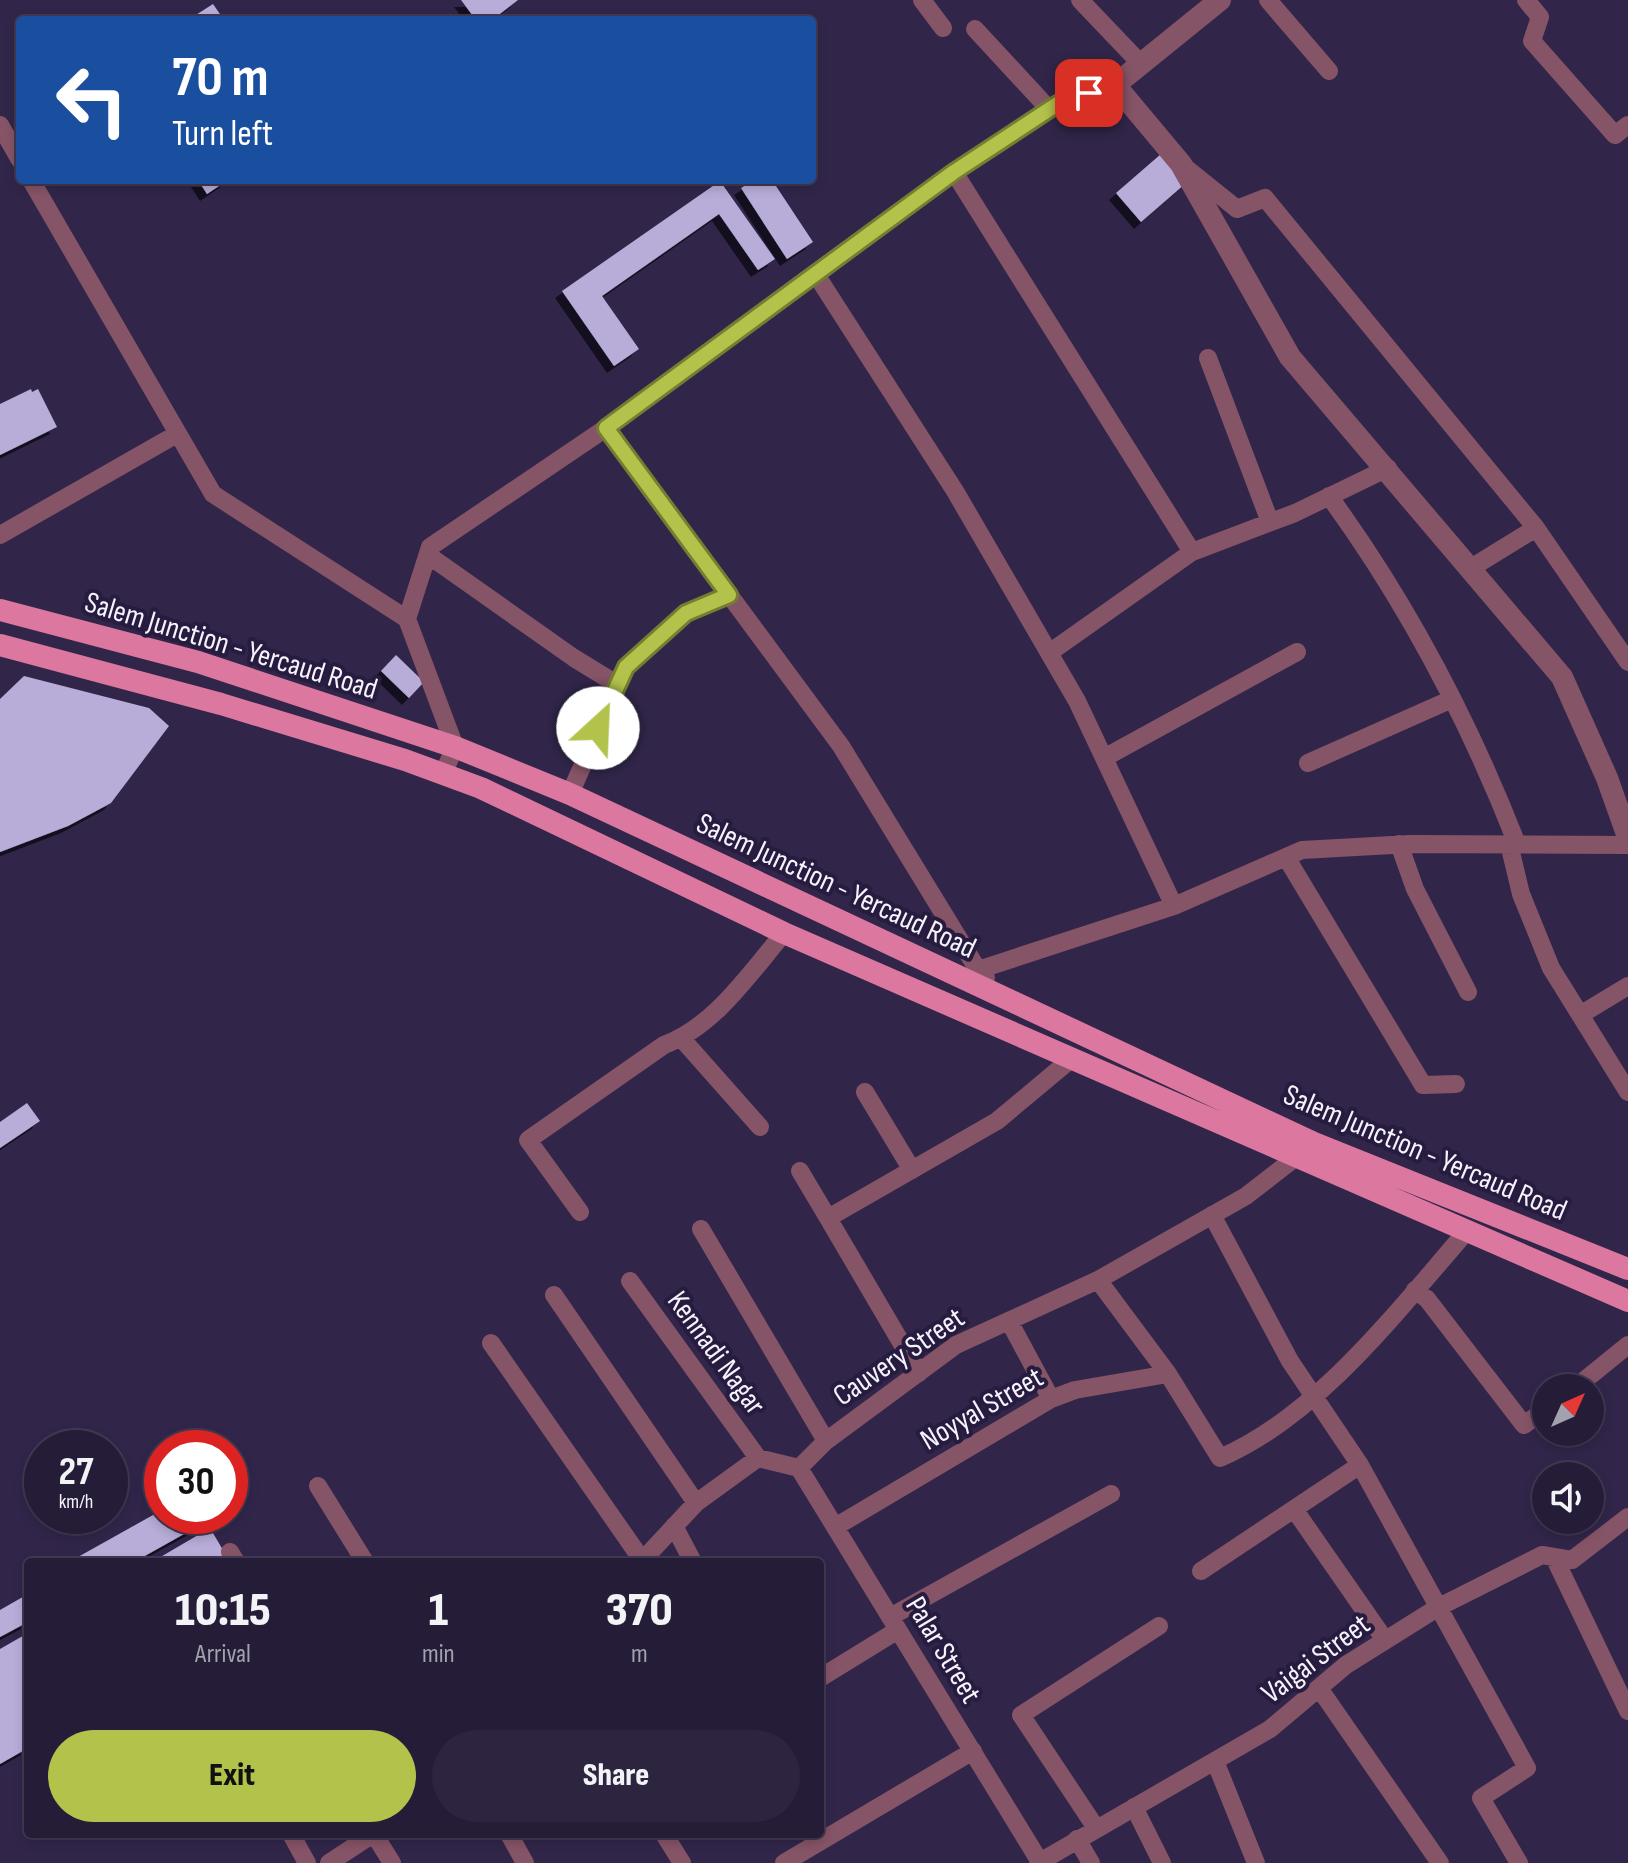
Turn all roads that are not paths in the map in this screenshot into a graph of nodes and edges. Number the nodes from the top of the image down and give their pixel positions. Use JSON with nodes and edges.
{"nodes":[{"id":1,"x":922,"y":0,"type":"edge"},
{"id":2,"x":1080,"y":0,"type":"edge"},
{"id":3,"x":1220,"y":0,"type":"edge"},
{"id":4,"x":1268,"y":0,"type":"edge"},
{"id":5,"x":1526,"y":0,"type":"edge"},
{"id":6,"x":943,"y":28,"type":"dead end"},
{"id":7,"x":975,"y":29,"type":"dead end"},
{"id":8,"x":1142,"y":65,"type":"junction"},
{"id":9,"x":1329,"y":71,"type":"dead end"},
{"id":10,"x":1115,"y":85,"type":"junction"},
{"id":11,"x":1049,"y":109,"type":"junction"},
{"id":12,"x":0,"y":125,"type":"edge"},
{"id":13,"x":1628,"y":125,"type":"edge"},
{"id":14,"x":16,"y":153,"type":"edge"},
{"id":15,"x":1181,"y":164,"type":"junction"},
{"id":16,"x":954,"y":172,"type":"junction"},
{"id":17,"x":33,"y":184,"type":"edge"},
{"id":18,"x":815,"y":273,"type":"junction"},
{"id":19,"x":1208,"y":358,"type":"dead end"},
{"id":20,"x":606,"y":428,"type":"junction"},
{"id":21,"x":177,"y":434,"type":"junction"},
{"id":22,"x":1388,"y":468,"type":"junction"},
{"id":23,"x":1329,"y":496,"type":"junction"},
{"id":24,"x":1270,"y":522,"type":"junction"},
{"id":25,"x":3,"y":527,"type":"edge"},
{"id":26,"x":1536,"y":528,"type":"junction"},
{"id":27,"x":1192,"y":552,"type":"junction"},
{"id":28,"x":428,"y":555,"type":"junction"},
{"id":29,"x":1471,"y":568,"type":"junction"},
{"id":30,"x":729,"y":595,"type":"junction"},
{"id":31,"x":0,"y":610,"type":"edge"},
{"id":32,"x":407,"y":619,"type":"junction"},
{"id":33,"x":5,"y":652,"type":"edge"},
{"id":34,"x":1297,"y":652,"type":"dead end"},
{"id":35,"x":1049,"y":653,"type":"junction"},
{"id":36,"x":1628,"y":662,"type":"edge"},
{"id":37,"x":618,"y":685,"type":"junction"},
{"id":38,"x":1452,"y":699,"type":"junction"},
{"id":39,"x":455,"y":747,"type":"junction"},
{"id":40,"x":1104,"y":758,"type":"junction"},
{"id":41,"x":1308,"y":763,"type":"dead end"},
{"id":42,"x":443,"y":774,"type":"junction"},
{"id":43,"x":570,"y":794,"type":"junction"},
{"id":44,"x":1628,"y":837,"type":"edge"},
{"id":45,"x":1399,"y":844,"type":"junction"},
{"id":46,"x":1513,"y":844,"type":"junction"},
{"id":47,"x":1628,"y":845,"type":"edge"},
{"id":48,"x":1286,"y":857,"type":"junction"},
{"id":49,"x":1174,"y":906,"type":"junction"},
{"id":50,"x":784,"y":933,"type":"junction"},
{"id":51,"x":978,"y":970,"type":"junction"},
{"id":52,"x":1628,"y":986,"type":"edge"},
{"id":53,"x":1468,"y":992,"type":"dead end"},
{"id":54,"x":1001,"y":996,"type":"junction"},
{"id":55,"x":1580,"y":1015,"type":"junction"},
{"id":56,"x":982,"y":1021,"type":"junction"},
{"id":57,"x":682,"y":1039,"type":"junction"},
{"id":58,"x":1070,"y":1060,"type":"junction"},
{"id":59,"x":1456,"y":1084,"type":"dead end"},
{"id":60,"x":865,"y":1092,"type":"dead end"},
{"id":61,"x":1628,"y":1092,"type":"edge"},
{"id":62,"x":760,"y":1127,"type":"dead end"},
{"id":63,"x":1295,"y":1158,"type":"junction"},
{"id":64,"x":912,"y":1170,"type":"junction"},
{"id":65,"x":800,"y":1171,"type":"dead end"},
{"id":66,"x":580,"y":1212,"type":"dead end"},
{"id":67,"x":1212,"y":1215,"type":"junction"},
{"id":68,"x":828,"y":1218,"type":"junction"},
{"id":69,"x":701,"y":1229,"type":"dead end"},
{"id":70,"x":1466,"y":1232,"type":"junction"},
{"id":71,"x":1628,"y":1269,"type":"edge"},
{"id":72,"x":1098,"y":1280,"type":"junction"},
{"id":73,"x":630,"y":1281,"type":"dead end"},
{"id":74,"x":1415,"y":1290,"type":"junction"},
{"id":75,"x":554,"y":1295,"type":"dead end"},
{"id":76,"x":1628,"y":1301,"type":"edge"},
{"id":77,"x":1009,"y":1321,"type":"junction"},
{"id":78,"x":491,"y":1343,"type":"dead end"},
{"id":79,"x":1628,"y":1345,"type":"edge"},
{"id":80,"x":919,"y":1373,"type":"junction"},
{"id":81,"x":1168,"y":1374,"type":"junction"},
{"id":82,"x":1592,"y":1374,"type":"edge"},
{"id":83,"x":1315,"y":1397,"type":"junction"},
{"id":84,"x":1051,"y":1399,"type":"junction"},
{"id":85,"x":1532,"y":1419,"type":"edge"},
{"id":86,"x":826,"y":1441,"type":"junction"},
{"id":87,"x":758,"y":1458,"type":"junction"},
{"id":88,"x":1360,"y":1465,"type":"junction"},
{"id":89,"x":799,"y":1468,"type":"junction"},
{"id":90,"x":318,"y":1486,"type":"dead end"},
{"id":91,"x":1111,"y":1494,"type":"dead end"},
{"id":92,"x":696,"y":1503,"type":"junction"},
{"id":93,"x":1294,"y":1509,"type":"junction"},
{"id":94,"x":1628,"y":1517,"type":"edge"},
{"id":95,"x":674,"y":1526,"type":"junction"},
{"id":96,"x":835,"y":1527,"type":"junction"},
{"id":97,"x":1554,"y":1557,"type":"junction"},
{"id":98,"x":363,"y":1558,"type":"edge"},
{"id":99,"x":639,"y":1558,"type":"edge"},
{"id":100,"x":644,"y":1558,"type":"edge"},
{"id":101,"x":691,"y":1558,"type":"edge"},
{"id":102,"x":1201,"y":1571,"type":"dead end"},
{"id":103,"x":1437,"y":1608,"type":"junction"},
{"id":104,"x":894,"y":1623,"type":"junction"},
{"id":105,"x":1159,"y":1626,"type":"dead end"},
{"id":106,"x":1385,"y":1640,"type":"junction"},
{"id":107,"x":824,"y":1675,"type":"edge"},
{"id":108,"x":1319,"y":1688,"type":"junction"},
{"id":109,"x":1628,"y":1711,"type":"edge"},
{"id":110,"x":973,"y":1751,"type":"junction"},
{"id":111,"x":1215,"y":1761,"type":"junction"},
{"id":112,"x":1134,"y":1807,"type":"junction"},
{"id":113,"x":1096,"y":1828,"type":"junction"},
{"id":114,"x":293,"y":1838,"type":"edge"},
{"id":115,"x":368,"y":1838,"type":"edge"},
{"id":116,"x":376,"y":1838,"type":"edge"},
{"id":117,"x":511,"y":1838,"type":"edge"},
{"id":118,"x":666,"y":1838,"type":"edge"},
{"id":119,"x":1077,"y":1839,"type":"junction"},
{"id":120,"x":1039,"y":1862,"type":"edge"},
{"id":121,"x":307,"y":1863,"type":"edge"},
{"id":122,"x":329,"y":1863,"type":"edge"},
{"id":123,"x":392,"y":1863,"type":"edge"},
{"id":124,"x":525,"y":1863,"type":"edge"},
{"id":125,"x":682,"y":1863,"type":"edge"},
{"id":126,"x":784,"y":1863,"type":"edge"},
{"id":127,"x":1091,"y":1863,"type":"edge"},
{"id":128,"x":1162,"y":1863,"type":"edge"},
{"id":129,"x":1256,"y":1863,"type":"edge"},
{"id":130,"x":1440,"y":1863,"type":"edge"},
{"id":131,"x":1519,"y":1863,"type":"edge"}],
"edges":[{"from":1,"to":6,"type":"street"},
{"from":2,"to":8,"type":"street"},
{"from":3,"to":8,"type":"street"},
{"from":4,"to":9,"type":"street"},
{"from":5,"to":13,"type":"street"},
{"from":7,"to":11,"type":"street"},
{"from":8,"to":10,"type":"street"},
{"from":10,"to":11,"type":"street"},
{"from":10,"to":15,"type":"street"},
{"from":11,"to":16,"type":"street"},
{"from":12,"to":14,"type":"street"},
{"from":15,"to":22,"type":"street"},
{"from":15,"to":26,"type":"street"},
{"from":16,"to":18,"type":"street"},
{"from":16,"to":27,"type":"street"},
{"from":17,"to":21,"type":"street"},
{"from":18,"to":20,"type":"street"},
{"from":18,"to":35,"type":"street"},
{"from":19,"to":24,"type":"street"},
{"from":20,"to":28,"type":"street"},
{"from":20,"to":30,"type":"street"},
{"from":21,"to":25,"type":"street"},
{"from":21,"to":32,"type":"street"},
{"from":22,"to":23,"type":"street"},
{"from":22,"to":29,"type":"street"},
{"from":23,"to":24,"type":"street"},
{"from":23,"to":38,"type":"street"},
{"from":24,"to":27,"type":"street"},
{"from":26,"to":29,"type":"street"},
{"from":26,"to":36,"type":"street"},
{"from":27,"to":35,"type":"street"},
{"from":28,"to":32,"type":"street"},
{"from":28,"to":37,"type":"street"},
{"from":29,"to":44,"type":"street"},
{"from":30,"to":37,"type":"street"},
{"from":30,"to":51,"type":"street"},
{"from":31,"to":39,"type":"main road","name":"Salem Junction - Yercaud Road"},
{"from":32,"to":39,"type":"street"},
{"from":33,"to":42,"type":"main road"},
{"from":34,"to":40,"type":"street"},
{"from":35,"to":40,"type":"street"},
{"from":37,"to":43,"type":"street"},
{"from":38,"to":41,"type":"street"},
{"from":38,"to":46,"type":"street"},
{"from":39,"to":42,"type":"street"},
{"from":39,"to":43,"type":"main road","name":"Salem Junction - Yercaud Road"},
{"from":40,"to":49,"type":"street"},
{"from":42,"to":50,"type":"main road"},
{"from":43,"to":54,"type":"main road","name":"Salem Junction - Yercaud Road"},
{"from":45,"to":46,"type":"street"},
{"from":45,"to":48,"type":"street"},
{"from":45,"to":53,"type":"street"},
{"from":46,"to":47,"type":"street"},
{"from":46,"to":55,"type":"street"},
{"from":48,"to":49,"type":"street"},
{"from":48,"to":59,"type":"street"},
{"from":49,"to":51,"type":"street"},
{"from":50,"to":56,"type":"main road"},
{"from":50,"to":57,"type":"street"},
{"from":51,"to":54,"type":"street"},
{"from":52,"to":55,"type":"street"},
{"from":54,"to":56,"type":"main road"},
{"from":54,"to":71,"type":"main road","name":"Salem Junction - Yercaud Road"},
{"from":55,"to":61,"type":"street"},
{"from":56,"to":58,"type":"main road"},
{"from":57,"to":62,"type":"street"},
{"from":57,"to":66,"type":"street"},
{"from":58,"to":63,"type":"main road"},
{"from":58,"to":64,"type":"street"},
{"from":60,"to":64,"type":"street"},
{"from":63,"to":67,"type":"street","name":"Cauvery Street"},
{"from":63,"to":70,"type":"main road"},
{"from":64,"to":68,"type":"street"},
{"from":65,"to":68,"type":"street"},
{"from":67,"to":72,"type":"street","name":"Cauvery Street"},
{"from":67,"to":83,"type":"street"},
{"from":68,"to":80,"type":"street"},
{"from":69,"to":86,"type":"street"},
{"from":70,"to":74,"type":"street"},
{"from":70,"to":76,"type":"main road"},
{"from":72,"to":77,"type":"street","name":"Cauvery Street"},
{"from":72,"to":81,"type":"street"},
{"from":73,"to":87,"type":"street","name":"Kennadi Nagar"},
{"from":74,"to":83,"type":"street"},
{"from":74,"to":85,"type":"street"},
{"from":75,"to":92,"type":"street"},
{"from":77,"to":80,"type":"street","name":"Cauvery Street"},
{"from":77,"to":84,"type":"street"},
{"from":78,"to":99,"type":"street"},
{"from":79,"to":82,"type":"street"},
{"from":80,"to":86,"type":"street","name":"Cauvery Street"},
{"from":81,"to":83,"type":"street"},
{"from":81,"to":84,"type":"street","name":"Noyyal Street"},
{"from":83,"to":88,"type":"street"},
{"from":84,"to":96,"type":"street","name":"Noyyal Street"},
{"from":86,"to":89,"type":"street","name":"Cauvery Street"},
{"from":87,"to":89,"type":"street"},
{"from":87,"to":92,"type":"street"},
{"from":88,"to":93,"type":"street"},
{"from":88,"to":103,"type":"street"},
{"from":89,"to":96,"type":"street","name":"Palar Street"},
{"from":90,"to":98,"type":"street"},
{"from":91,"to":104,"type":"street"},
{"from":92,"to":95,"type":"street"},
{"from":93,"to":102,"type":"street"},
{"from":93,"to":106,"type":"street"},
{"from":94,"to":97,"type":"street","name":"Vaigai Street"},
{"from":95,"to":100,"type":"street"},
{"from":95,"to":101,"type":"street"},
{"from":96,"to":104,"type":"street","name":"Palar Street"},
{"from":97,"to":103,"type":"street","name":"Vaigai Street"},
{"from":97,"to":109,"type":"street"},
{"from":103,"to":106,"type":"street","name":"Vaigai Street"},
{"from":103,"to":131,"type":"street"},
{"from":104,"to":107,"type":"street"},
{"from":104,"to":110,"type":"street","name":"Palar Street"},
{"from":105,"to":113,"type":"street"},
{"from":106,"to":108,"type":"street","name":"Vaigai Street"},
{"from":108,"to":111,"type":"street","name":"Vaigai Street"},
{"from":108,"to":130,"type":"street"},
{"from":110,"to":120,"type":"street","name":"Palar Street"},
{"from":110,"to":126,"type":"street"},
{"from":111,"to":112,"type":"street","name":"Vaigai Street"},
{"from":111,"to":129,"type":"street"},
{"from":112,"to":113,"type":"street","name":"Vaigai Street"},
{"from":112,"to":128,"type":"street"},
{"from":113,"to":119,"type":"street","name":"Vaigai Street"},
{"from":114,"to":121,"type":"street"},
{"from":115,"to":122,"type":"street"},
{"from":116,"to":123,"type":"street"},
{"from":117,"to":124,"type":"street"},
{"from":118,"to":125,"type":"street"},
{"from":119,"to":120,"type":"street","name":"Vaigai Street"},
{"from":119,"to":127,"type":"street"}]}
